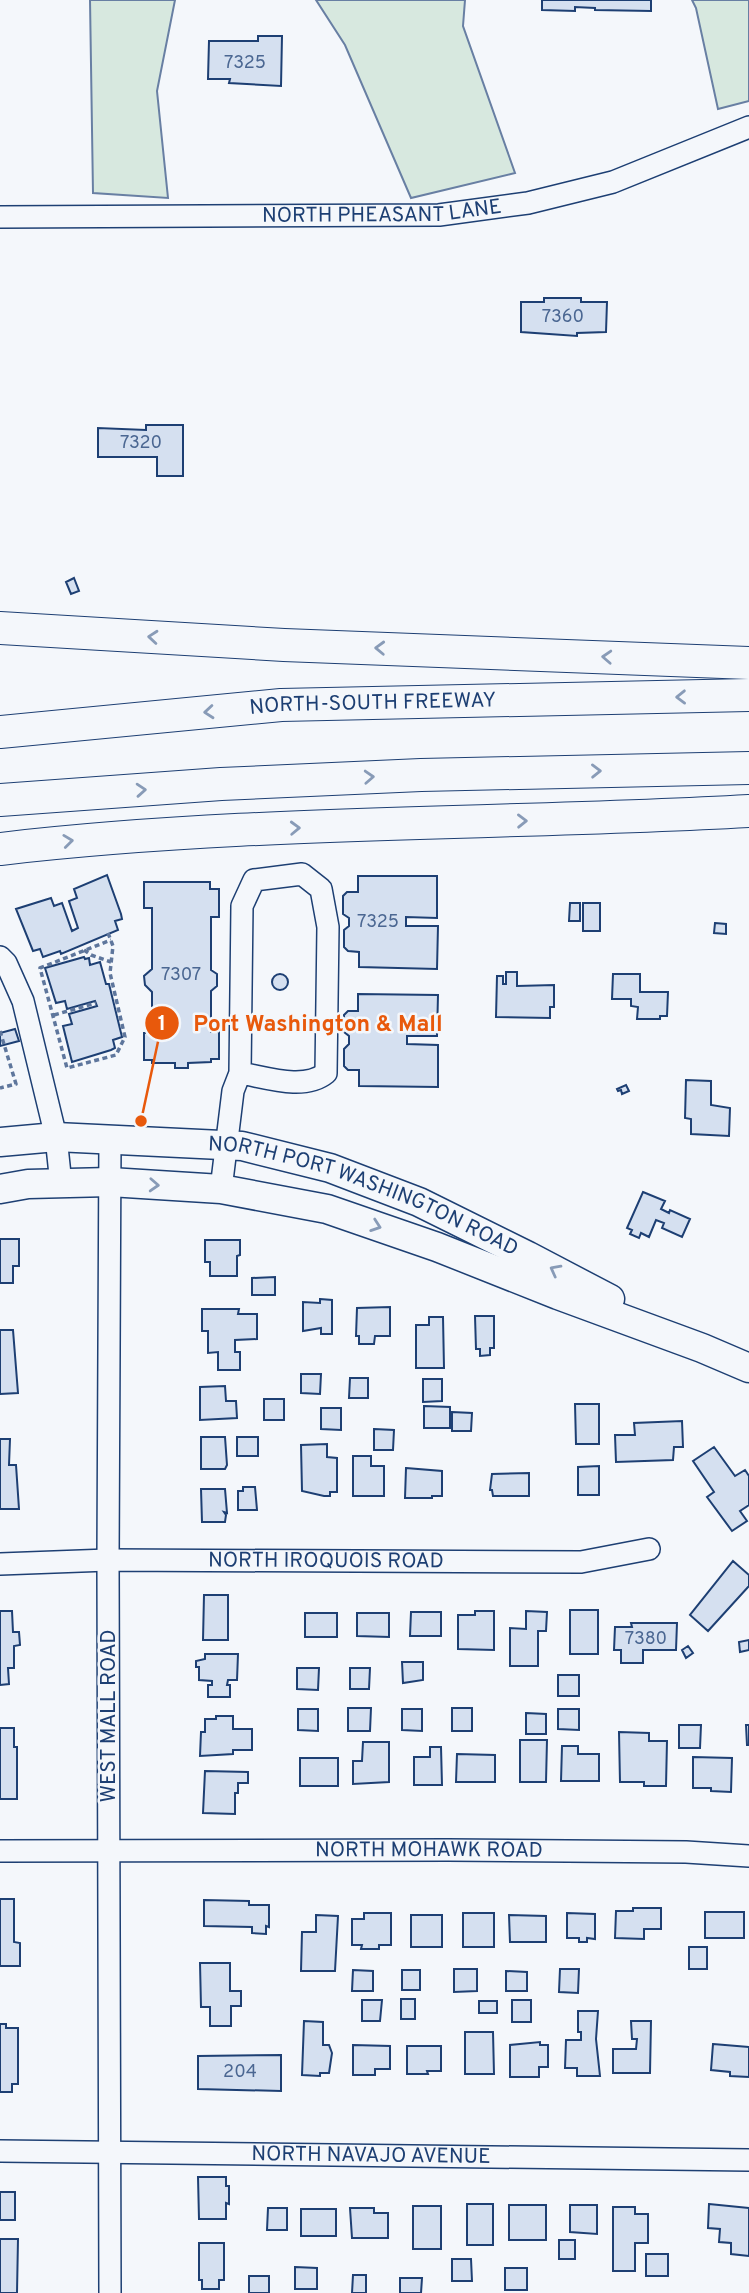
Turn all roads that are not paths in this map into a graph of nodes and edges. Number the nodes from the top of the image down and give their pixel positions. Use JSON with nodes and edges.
{"nodes":[{"id":1,"x":749,"y":127,"type":"edge"},
{"id":2,"x":0,"y":217,"type":"edge"},
{"id":3,"x":0,"y":628,"type":"edge"},
{"id":4,"x":749,"y":663,"type":"edge"},
{"id":5,"x":749,"y":695,"type":"edge"},
{"id":6,"x":0,"y":733,"type":"edge"},
{"id":7,"x":749,"y":768,"type":"edge"},
{"id":8,"x":0,"y":800,"type":"edge"},
{"id":9,"x":749,"y":811,"type":"edge"},
{"id":10,"x":0,"y":849,"type":"edge"},
{"id":11,"x":0,"y":957,"type":"edge"},
{"id":12,"x":240,"y":1073,"type":"junction"},
{"id":13,"x":56,"y":1137,"type":"junction"},
{"id":14,"x":110,"y":1138,"type":"junction"},
{"id":15,"x":0,"y":1142,"type":"edge"},
{"id":16,"x":225,"y":1145,"type":"junction"},
{"id":17,"x":110,"y":1182,"type":"junction"},
{"id":18,"x":61,"y":1184,"type":"junction"},
{"id":19,"x":221,"y":1188,"type":"junction"},
{"id":20,"x":0,"y":1189,"type":"edge"},
{"id":21,"x":702,"y":1348,"type":"junction"},
{"id":22,"x":749,"y":1368,"type":"edge"},
{"id":23,"x":649,"y":1549,"type":"dead end"},
{"id":24,"x":108,"y":1560,"type":"junction"},
{"id":25,"x":0,"y":1564,"type":"edge"},
{"id":26,"x":0,"y":1851,"type":"edge"},
{"id":27,"x":110,"y":1852,"type":"junction"},
{"id":28,"x":749,"y":1856,"type":"edge"},
{"id":29,"x":0,"y":2151,"type":"edge"},
{"id":30,"x":110,"y":2152,"type":"junction"},
{"id":31,"x":745,"y":2159,"type":"edge"},
{"id":32,"x":110,"y":2293,"type":"edge"}],
"edges":[{"from":1,"to":2,"type":"street","name":"NORTH PHEASANT LANE"},
{"from":4,"to":3,"type":"highway","one_way":true},
{"from":5,"to":6,"type":"highway","name":"NORTH-SOUTH FREEWAY","one_way":true},
{"from":8,"to":7,"type":"highway","one_way":true},
{"from":10,"to":9,"type":"highway","one_way":true},
{"from":11,"to":13,"type":"street"},
{"from":12,"to":12,"type":"street"},
{"from":12,"to":16,"type":"street"},
{"from":13,"to":14,"type":"main road","name":"NORTH PORT WASHINGTON ROAD"},
{"from":13,"to":15,"type":"main road","name":"NORTH PORT WASHINGTON ROAD"},
{"from":13,"to":18,"type":"street"},
{"from":14,"to":16,"type":"main road","name":"NORTH PORT WASHINGTON ROAD"},
{"from":14,"to":17,"type":"street","name":"WEST MALL ROAD"},
{"from":16,"to":19,"type":"street"},
{"from":21,"to":16,"type":"main road","name":"NORTH PORT WASHINGTON ROAD","one_way":true},
{"from":17,"to":18,"type":"main road","name":"NORTH PORT WASHINGTON ROAD"},
{"from":17,"to":19,"type":"main road","name":"NORTH PORT WASHINGTON ROAD","one_way":true},
{"from":17,"to":24,"type":"street","name":"WEST MALL ROAD"},
{"from":18,"to":20,"type":"main road","name":"NORTH PORT WASHINGTON ROAD"},
{"from":19,"to":21,"type":"main road","name":"NORTH PORT WASHINGTON ROAD","one_way":true},
{"from":21,"to":22,"type":"main road","name":"NORTH PORT WASHINGTON ROAD"},
{"from":23,"to":24,"type":"street","name":"NORTH IROQUOIS ROAD"},
{"from":24,"to":25,"type":"street","name":"NORTH IROQUOIS ROAD"},
{"from":24,"to":27,"type":"street","name":"WEST MALL ROAD"},
{"from":26,"to":27,"type":"street","name":"NORTH MOHAWK ROAD"},
{"from":27,"to":28,"type":"street","name":"NORTH MOHAWK ROAD"},
{"from":27,"to":30,"type":"street","name":"WEST MALL ROAD"},
{"from":29,"to":30,"type":"street","name":"NORTH NAVAJO AVENUE"},
{"from":30,"to":31,"type":"street","name":"NORTH NAVAJO AVENUE"},
{"from":30,"to":32,"type":"street","name":"WEST MALL ROAD"}]}
